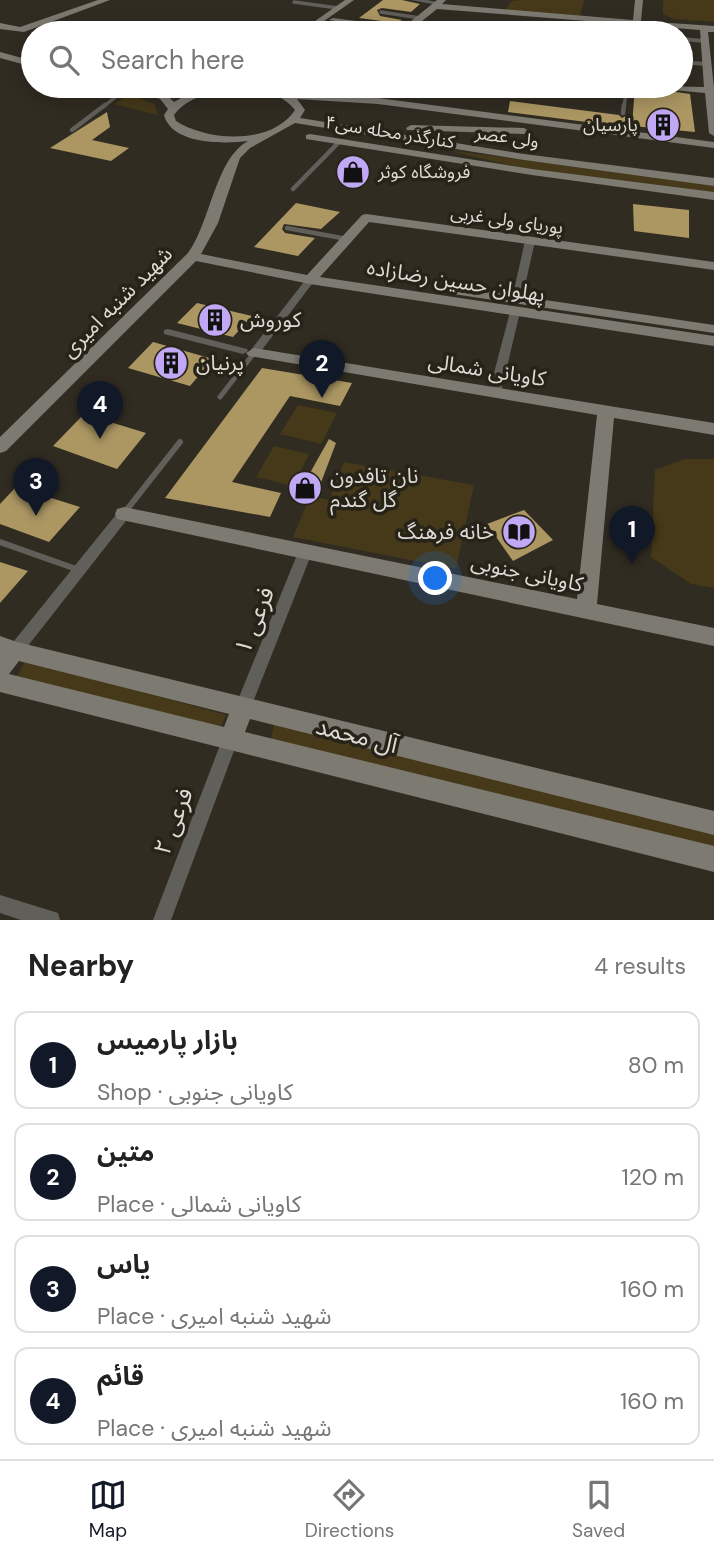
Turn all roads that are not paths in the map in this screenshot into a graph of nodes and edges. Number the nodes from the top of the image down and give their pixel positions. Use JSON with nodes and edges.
{"nodes":[{"id":1,"x":106,"y":0,"type":"edge"},
{"id":2,"x":350,"y":0,"type":"edge"},
{"id":3,"x":362,"y":0,"type":"edge"},
{"id":4,"x":414,"y":0,"type":"edge"},
{"id":5,"x":639,"y":0,"type":"edge"},
{"id":6,"x":294,"y":2,"type":"dead end"},
{"id":7,"x":438,"y":3,"type":"edge"},
{"id":8,"x":338,"y":8,"type":"junction"},
{"id":9,"x":386,"y":9,"type":"dead end"},
{"id":10,"x":381,"y":12,"type":"dead end"},
{"id":11,"x":582,"y":18,"type":"junction"},
{"id":12,"x":333,"y":20,"type":"joint"},
{"id":13,"x":51,"y":21,"type":"edge"},
{"id":14,"x":319,"y":21,"type":"edge"},
{"id":15,"x":345,"y":21,"type":"edge"},
{"id":16,"x":398,"y":21,"type":"edge"},
{"id":17,"x":410,"y":21,"type":"edge"},
{"id":18,"x":415,"y":21,"type":"edge"},
{"id":19,"x":581,"y":21,"type":"edge"},
{"id":20,"x":615,"y":21,"type":"edge"},
{"id":21,"x":637,"y":21,"type":"edge"},
{"id":22,"x":0,"y":26,"type":"edge"},
{"id":23,"x":693,"y":28,"type":"edge"},
{"id":24,"x":713,"y":30,"type":"edge"},
{"id":25,"x":21,"y":33,"type":"edge"},
{"id":26,"x":693,"y":40,"type":"edge"},
{"id":27,"x":704,"y":41,"type":"junction"},
{"id":28,"x":0,"y":45,"type":"edge"},
{"id":29,"x":0,"y":55,"type":"edge"},
{"id":30,"x":21,"y":56,"type":"edge"},
{"id":31,"x":21,"y":59,"type":"edge"},
{"id":32,"x":21,"y":61,"type":"edge"},
{"id":33,"x":0,"y":62,"type":"edge"},
{"id":34,"x":693,"y":63,"type":"edge"},
{"id":35,"x":706,"y":64,"type":"junction"},
{"id":36,"x":693,"y":89,"type":"edge"},
{"id":37,"x":711,"y":91,"type":"edge"},
{"id":38,"x":111,"y":98,"type":"edge"},
{"id":39,"x":164,"y":98,"type":"edge"},
{"id":40,"x":186,"y":98,"type":"edge"},
{"id":41,"x":292,"y":98,"type":"edge"},
{"id":42,"x":328,"y":98,"type":"edge"},
{"id":43,"x":625,"y":98,"type":"edge"},
{"id":44,"x":172,"y":107,"type":"junction"},
{"id":45,"x":623,"y":113,"type":"dead end"},
{"id":46,"x":298,"y":115,"type":"junction"},
{"id":47,"x":72,"y":130,"type":"dead end"},
{"id":48,"x":277,"y":131,"type":"junction"},
{"id":49,"x":597,"y":132,"type":"junction"},
{"id":50,"x":376,"y":134,"type":"junction"},
{"id":51,"x":408,"y":134,"type":"junction"},
{"id":52,"x":193,"y":135,"type":"junction"},
{"id":53,"x":310,"y":137,"type":"junction"},
{"id":54,"x":713,"y":141,"type":"edge"},
{"id":55,"x":339,"y":142,"type":"junction"},
{"id":56,"x":251,"y":144,"type":"junction"},
{"id":57,"x":471,"y":163,"type":"junction"},
{"id":58,"x":229,"y":165,"type":"junction"},
{"id":59,"x":714,"y":170,"type":"edge"},
{"id":60,"x":714,"y":182,"type":"edge"},
{"id":61,"x":293,"y":189,"type":"dead end"},
{"id":62,"x":714,"y":196,"type":"edge"},
{"id":63,"x":287,"y":228,"type":"dead end"},
{"id":64,"x":347,"y":240,"type":"junction"},
{"id":65,"x":530,"y":241,"type":"junction"},
{"id":66,"x":197,"y":251,"type":"junction"},
{"id":67,"x":714,"y":265,"type":"edge"},
{"id":68,"x":315,"y":276,"type":"junction"},
{"id":69,"x":516,"y":306,"type":"junction"},
{"id":70,"x":168,"y":332,"type":"dead end"},
{"id":71,"x":707,"y":334,"type":"edge"},
{"id":72,"x":248,"y":352,"type":"junction"},
{"id":73,"x":495,"y":393,"type":"junction"},
{"id":74,"x":220,"y":397,"type":"dead end"},
{"id":75,"x":606,"y":411,"type":"junction"},
{"id":76,"x":714,"y":429,"type":"edge"},
{"id":77,"x":180,"y":442,"type":"dead end"},
{"id":78,"x":0,"y":447,"type":"edge"},
{"id":79,"x":124,"y":514,"type":"junction"},
{"id":80,"x":0,"y":542,"type":"edge"},
{"id":81,"x":306,"y":550,"type":"junction"},
{"id":82,"x":79,"y":570,"type":"junction"},
{"id":83,"x":586,"y":609,"type":"junction"},
{"id":84,"x":714,"y":637,"type":"edge"},
{"id":85,"x":7,"y":648,"type":"edge"},
{"id":86,"x":0,"y":670,"type":"edge"},
{"id":87,"x":0,"y":682,"type":"edge"},
{"id":88,"x":243,"y":707,"type":"junction"},
{"id":89,"x":230,"y":740,"type":"junction"},
{"id":90,"x":714,"y":822,"type":"edge"},
{"id":91,"x":714,"y":859,"type":"edge"},
{"id":92,"x":0,"y":904,"type":"edge"},
{"id":93,"x":51,"y":920,"type":"edge"},
{"id":94,"x":162,"y":920,"type":"edge"}],
"edges":[{"from":1,"to":13,"type":"street"},
{"from":2,"to":8,"type":"street"},
{"from":3,"to":12,"type":"street"},
{"from":4,"to":7,"type":"street"},
{"from":5,"to":21,"type":"street"},
{"from":6,"to":8,"type":"lane"},
{"from":7,"to":11,"type":"street"},
{"from":7,"to":18,"type":"street"},
{"from":8,"to":14,"type":"street"},
{"from":9,"to":17,"type":"lane"},
{"from":10,"to":16,"type":"lane"},
{"from":11,"to":19,"type":"street"},
{"from":11,"to":20,"type":"street"},
{"from":12,"to":15,"type":"street"},
{"from":22,"to":25,"type":"street"},
{"from":23,"to":24,"type":"street"},
{"from":24,"to":27,"type":"street"},
{"from":26,"to":27,"type":"street"},
{"from":27,"to":35,"type":"street"},
{"from":28,"to":30,"type":"street"},
{"from":29,"to":31,"type":"street"},
{"from":32,"to":33,"type":"street"},
{"from":34,"to":35,"type":"street"},
{"from":35,"to":37,"type":"street"},
{"from":36,"to":37,"type":"street"},
{"from":37,"to":54,"type":"street"},
{"from":38,"to":47,"type":"lane"},
{"from":39,"to":44,"type":"street"},
{"from":40,"to":44,"type":"street"},
{"from":41,"to":46,"type":"street"},
{"from":42,"to":49,"type":"street"},
{"from":43,"to":45,"type":"lane"},
{"from":44,"to":52,"type":"street"},
{"from":46,"to":48,"type":"street"},
{"from":46,"to":50,"type":"street","name":"ولی عصر"},
{"from":46,"to":51,"type":"street","name":"ولی عصر"},
{"from":48,"to":52,"type":"street"},
{"from":48,"to":56,"type":"street"},
{"from":49,"to":51,"type":"street"},
{"from":49,"to":54,"type":"street"},
{"from":50,"to":51,"type":"street","name":"ولی عصر"},
{"from":50,"to":53,"type":"street"},
{"from":51,"to":57,"type":"street"},
{"from":51,"to":59,"type":"street","name":"ولی عصر"},
{"from":51,"to":60,"type":"street","name":"ولی عصر"},
{"from":52,"to":58,"type":"street"},
{"from":53,"to":55,"type":"street","name":"کنارگذر محله سی۴"},
{"from":53,"to":56,"type":"street"},
{"from":55,"to":57,"type":"street","name":"کنارگذر محله سی۴"},
{"from":55,"to":61,"type":"lane"},
{"from":56,"to":58,"type":"street"},
{"from":57,"to":62,"type":"street","name":"کنارگذر محله سی۴"},
{"from":58,"to":66,"type":"street","name":"شهید شنبه امیری"},
{"from":63,"to":64,"type":"lane"},
{"from":64,"to":65,"type":"street","name":"پوریای ولی غربی"},
{"from":64,"to":68,"type":"street","name":"پوریای ولی غربی"},
{"from":65,"to":67,"type":"street","name":"پوریای ولی غربی"},
{"from":65,"to":69,"type":"street"},
{"from":66,"to":68,"type":"street","name":"پهلوان حسین رضازاده"},
{"from":66,"to":78,"type":"street","name":"شهید شنبه امیری"},
{"from":68,"to":69,"type":"street","name":"پهلوان حسین رضازاده"},
{"from":68,"to":72,"type":"street"},
{"from":69,"to":71,"type":"street","name":"پهلوان حسین رضازاده"},
{"from":69,"to":73,"type":"street"},
{"from":70,"to":72,"type":"street"},
{"from":72,"to":73,"type":"street","name":"کاویانی شمالی"},
{"from":72,"to":74,"type":"lane"},
{"from":73,"to":75,"type":"street","name":"کاویانی شمالی"},
{"from":75,"to":76,"type":"street","name":"کاویانی شمالی"},
{"from":75,"to":83,"type":"street"},
{"from":77,"to":79,"type":"lane"},
{"from":79,"to":81,"type":"street","name":"کاویانی جنوبی"},
{"from":79,"to":82,"type":"street"},
{"from":80,"to":82,"type":"lane"},
{"from":81,"to":83,"type":"street","name":"کاویانی جنوبی"},
{"from":81,"to":88,"type":"street","name":"فرعی ۱"},
{"from":82,"to":85,"type":"street"},
{"from":83,"to":84,"type":"street","name":"کاویانی جنوبی"},
{"from":85,"to":86,"type":"street"},
{"from":85,"to":88,"type":"street","name":"آل محمد"},
{"from":87,"to":89,"type":"street","name":"آل محمد"},
{"from":88,"to":89,"type":"street"},
{"from":88,"to":90,"type":"street","name":"آل محمد"},
{"from":89,"to":91,"type":"street","name":"آل محمد"},
{"from":89,"to":94,"type":"street","name":"فرعی ۲"},
{"from":92,"to":93,"type":"street"}]}
